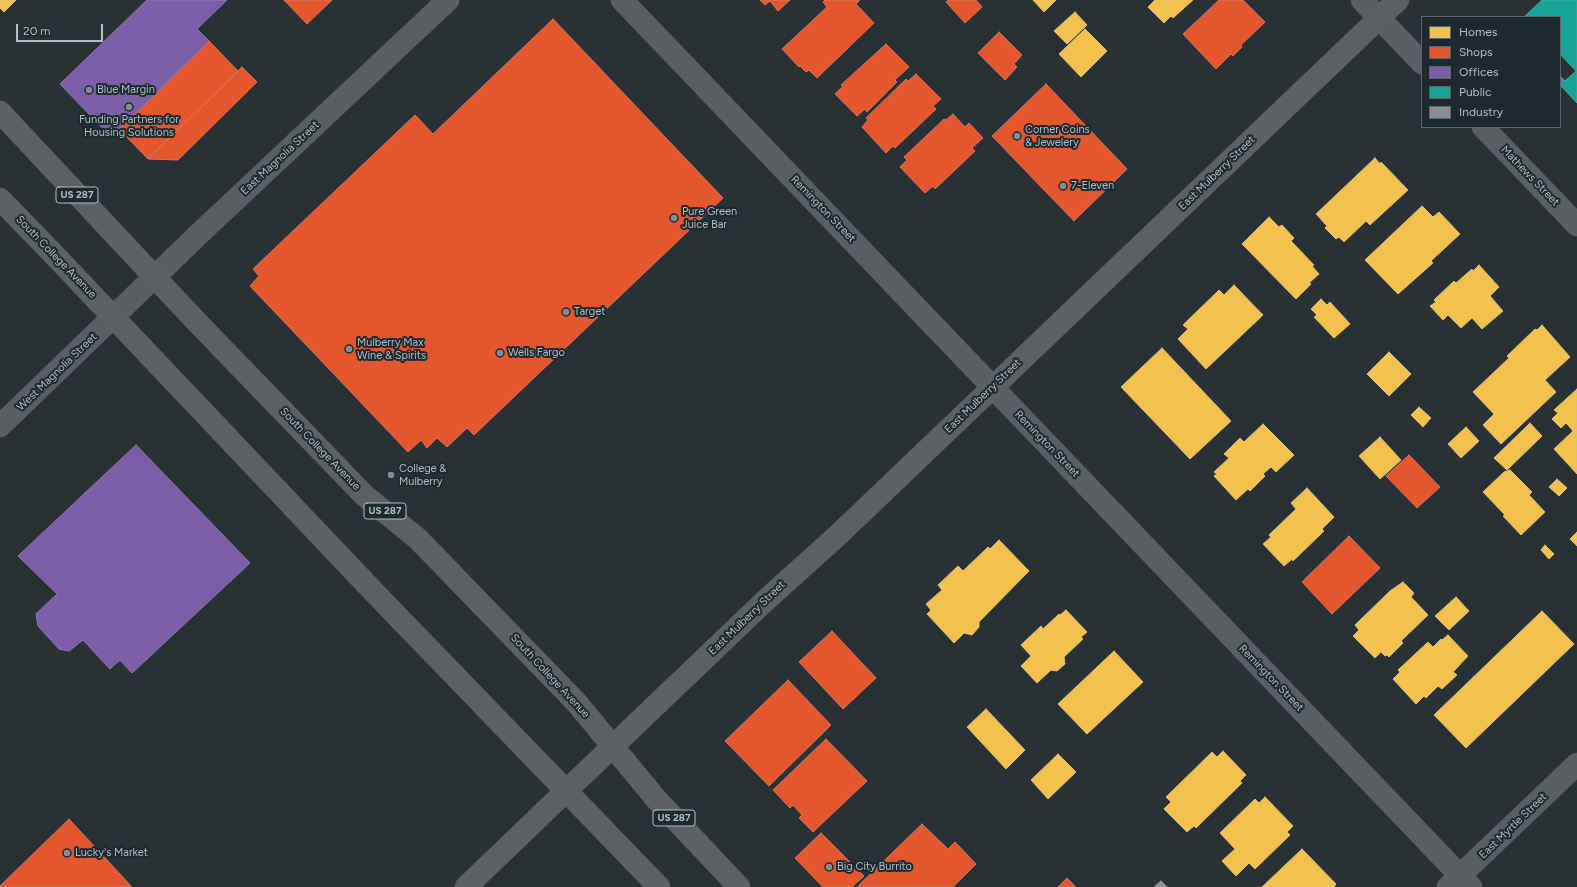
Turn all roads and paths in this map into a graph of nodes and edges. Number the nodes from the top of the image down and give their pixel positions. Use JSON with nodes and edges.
{"nodes":[{"id":1,"x":448,"y":0,"type":"edge"},
{"id":2,"x":622,"y":0,"type":"edge"},
{"id":3,"x":1362,"y":0,"type":"edge"},
{"id":4,"x":1398,"y":0,"type":"edge"},
{"id":5,"x":1380,"y":18,"type":"junction"},
{"id":6,"x":1421,"y":62,"type":"edge"},
{"id":7,"x":0,"y":112,"type":"edge"},
{"id":8,"x":1484,"y":128,"type":"edge"},
{"id":9,"x":0,"y":199,"type":"edge"},
{"id":10,"x":1577,"y":225,"type":"edge"},
{"id":11,"x":155,"y":277,"type":"junction"},
{"id":12,"x":113,"y":317,"type":"junction"},
{"id":13,"x":993,"y":387,"type":"junction"},
{"id":14,"x":0,"y":426,"type":"edge"},
{"id":15,"x":613,"y":746,"type":"junction"},
{"id":16,"x":1577,"y":764,"type":"edge"},
{"id":17,"x":566,"y":791,"type":"junction"},
{"id":18,"x":1460,"y":883,"type":"edge"},
{"id":19,"x":466,"y":887,"type":"edge"},
{"id":20,"x":659,"y":887,"type":"edge"},
{"id":21,"x":739,"y":887,"type":"edge"}],
"edges":[{"from":1,"to":11,"type":"street","name":"East Magnolia Street"},
{"from":2,"to":13,"type":"street","name":"Remington Street"},
{"from":3,"to":5,"type":"street"},
{"from":4,"to":5,"type":"highway","name":"East Mulberry Street"},
{"from":5,"to":6,"type":"street"},
{"from":5,"to":13,"type":"highway","name":"East Mulberry Street"},
{"from":7,"to":11,"type":"highway","name":"South College Avenue","number":"US 287"},
{"from":8,"to":10,"type":"street","name":"Mathews Street"},
{"from":9,"to":12,"type":"highway","name":"South College Avenue"},
{"from":11,"to":12,"type":"street","name":"East Magnolia Street"},
{"from":11,"to":15,"type":"highway","name":"South College Avenue","number":"US 287"},
{"from":12,"to":14,"type":"street","name":"West Magnolia Street"},
{"from":12,"to":17,"type":"highway","name":"South College Avenue"},
{"from":13,"to":15,"type":"highway","name":"East Mulberry Street"},
{"from":13,"to":18,"type":"street","name":"Remington Street"},
{"from":15,"to":17,"type":"highway","name":"East Mulberry Street"},
{"from":15,"to":21,"type":"highway","name":"South College Avenue","number":"US 287"},
{"from":16,"to":18,"type":"street","name":"East Myrtle Street"},
{"from":17,"to":19,"type":"main road"},
{"from":17,"to":20,"type":"highway","name":"South College Avenue"}]}
